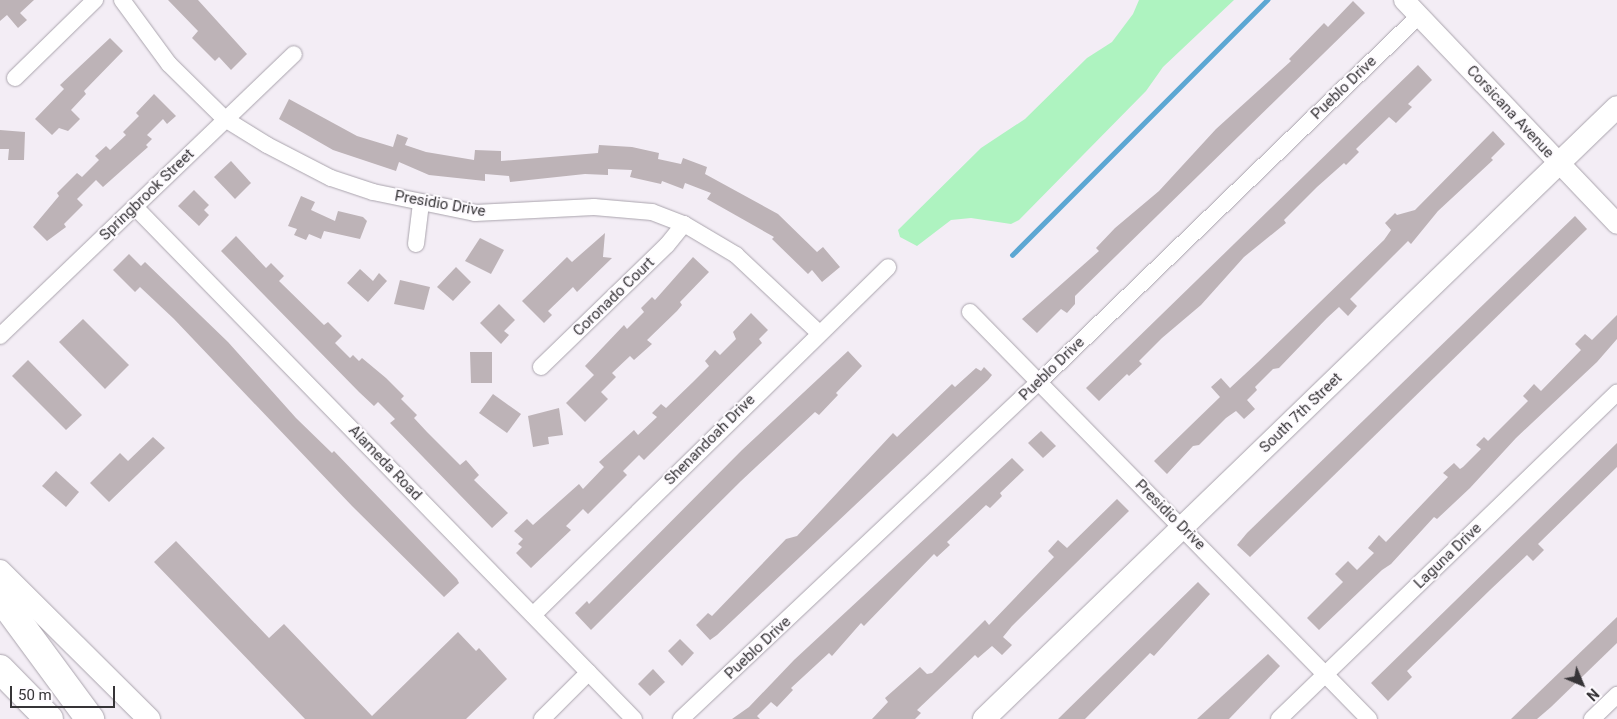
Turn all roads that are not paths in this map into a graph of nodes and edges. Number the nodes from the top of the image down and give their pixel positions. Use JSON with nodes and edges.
{"nodes":[{"id":1,"x":95,"y":0,"type":"edge"},
{"id":2,"x":122,"y":0,"type":"edge"},
{"id":3,"x":1404,"y":0,"type":"edge"},
{"id":4,"x":1420,"y":15,"type":"junction"},
{"id":5,"x":294,"y":54,"type":"dead end"},
{"id":6,"x":15,"y":78,"type":"dead end"},
{"id":7,"x":1617,"y":107,"type":"edge"},
{"id":8,"x":225,"y":119,"type":"junction"},
{"id":9,"x":1558,"y":164,"type":"junction"},
{"id":10,"x":421,"y":203,"type":"junction"},
{"id":11,"x":135,"y":207,"type":"junction"},
{"id":12,"x":684,"y":224,"type":"junction"},
{"id":13,"x":1617,"y":224,"type":"edge"},
{"id":14,"x":416,"y":244,"type":"dead end"},
{"id":15,"x":888,"y":267,"type":"dead end"},
{"id":16,"x":970,"y":312,"type":"dead end"},
{"id":17,"x":819,"y":333,"type":"junction"},
{"id":18,"x":0,"y":336,"type":"edge"},
{"id":19,"x":541,"y":367,"type":"dead end"},
{"id":20,"x":1038,"y":383,"type":"junction"},
{"id":21,"x":1617,"y":393,"type":"edge"},
{"id":22,"x":1183,"y":528,"type":"junction"},
{"id":23,"x":0,"y":571,"type":"edge"},
{"id":24,"x":0,"y":597,"type":"edge"},
{"id":25,"x":533,"y":615,"type":"junction"},
{"id":26,"x":0,"y":669,"type":"edge"},
{"id":27,"x":589,"y":672,"type":"junction"},
{"id":28,"x":1326,"y":675,"type":"junction"},
{"id":29,"x":1617,"y":695,"type":"edge"},
{"id":30,"x":49,"y":719,"type":"edge"},
{"id":31,"x":90,"y":719,"type":"edge"},
{"id":32,"x":149,"y":719,"type":"edge"},
{"id":33,"x":542,"y":719,"type":"edge"},
{"id":34,"x":634,"y":719,"type":"edge"},
{"id":35,"x":681,"y":719,"type":"edge"},
{"id":36,"x":984,"y":719,"type":"edge"},
{"id":37,"x":1279,"y":719,"type":"edge"},
{"id":38,"x":1370,"y":719,"type":"edge"},
{"id":39,"x":1592,"y":719,"type":"edge"}],
"edges":[{"from":1,"to":6,"type":"street"},
{"from":2,"to":8,"type":"street","name":"Presidio Drive"},
{"from":3,"to":4,"type":"street","name":"Corsicana Avenue"},
{"from":4,"to":9,"type":"street","name":"Corsicana Avenue"},
{"from":4,"to":20,"type":"street","name":"Pueblo Drive"},
{"from":5,"to":8,"type":"street","name":"Springbrook Street"},
{"from":7,"to":9,"type":"main road","name":"South 7th Street"},
{"from":8,"to":10,"type":"street","name":"Presidio Drive"},
{"from":8,"to":11,"type":"street","name":"Springbrook Street"},
{"from":9,"to":13,"type":"street","name":"Corsicana Avenue"},
{"from":9,"to":22,"type":"main road","name":"South 7th Street"},
{"from":10,"to":12,"type":"street","name":"Presidio Drive"},
{"from":10,"to":14,"type":"street"},
{"from":11,"to":18,"type":"street","name":"Springbrook Street"},
{"from":11,"to":25,"type":"street","name":"Alameda Road"},
{"from":12,"to":17,"type":"street","name":"Presidio Drive"},
{"from":12,"to":19,"type":"street","name":"Coronado Court"},
{"from":15,"to":17,"type":"street","name":"Shenandoah Drive"},
{"from":16,"to":20,"type":"street","name":"Presidio Drive"},
{"from":17,"to":25,"type":"street","name":"Shenandoah Drive"},
{"from":20,"to":22,"type":"street","name":"Presidio Drive"},
{"from":20,"to":35,"type":"street","name":"Pueblo Drive"},
{"from":21,"to":28,"type":"street","name":"Laguna Drive"},
{"from":22,"to":28,"type":"street","name":"Presidio Drive"},
{"from":22,"to":36,"type":"main road","name":"South 7th Street"},
{"from":23,"to":32,"type":"main road"},
{"from":24,"to":31,"type":"highway"},
{"from":25,"to":27,"type":"street","name":"Alameda Road"},
{"from":26,"to":30,"type":"highway"},
{"from":27,"to":33,"type":"street"},
{"from":27,"to":34,"type":"street","name":"Alameda Road"},
{"from":28,"to":37,"type":"street","name":"Laguna Drive"},
{"from":28,"to":38,"type":"street","name":"Presidio Drive"},
{"from":29,"to":39,"type":"street"}]}
